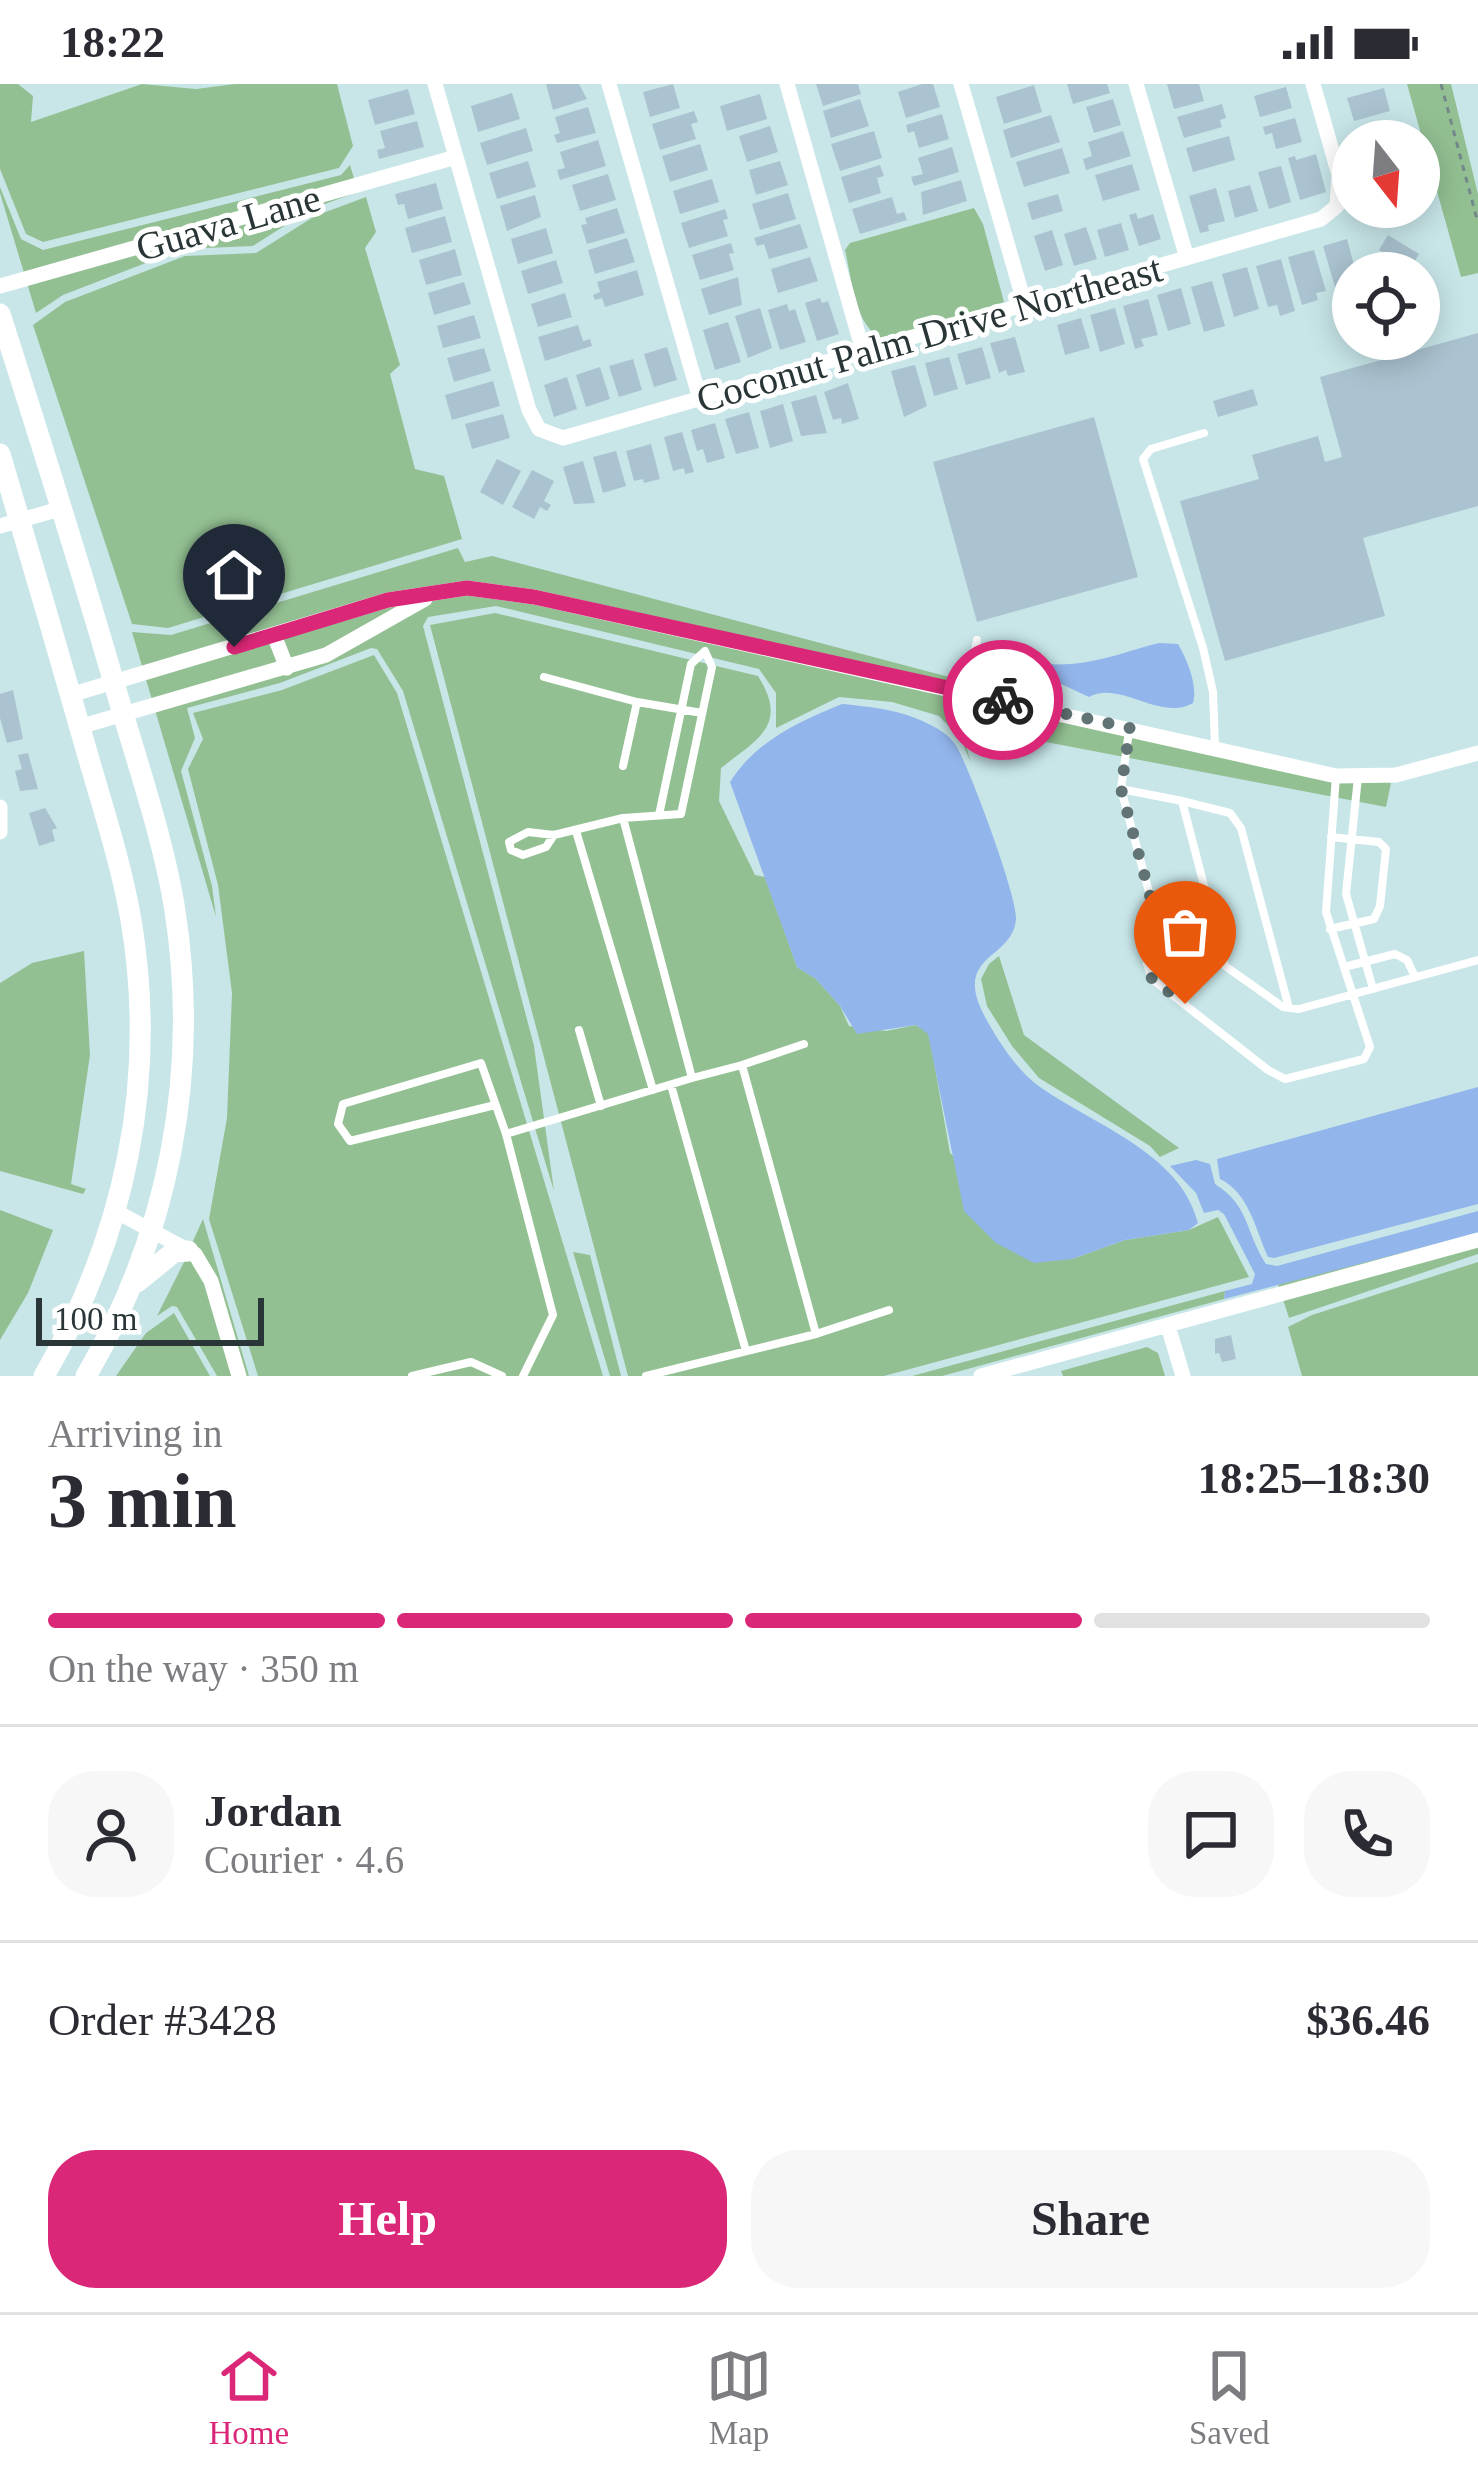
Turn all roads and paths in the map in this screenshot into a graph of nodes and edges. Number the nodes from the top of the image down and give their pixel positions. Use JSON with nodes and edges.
{"nodes":[{"id":1,"x":435,"y":84,"type":"edge"},
{"id":2,"x":609,"y":84,"type":"edge"},
{"id":3,"x":787,"y":84,"type":"edge"},
{"id":4,"x":962,"y":84,"type":"edge"},
{"id":5,"x":1136,"y":84,"type":"edge"},
{"id":6,"x":1313,"y":84,"type":"edge"},
{"id":7,"x":1441,"y":84,"type":"edge"},
{"id":8,"x":456,"y":157,"type":"junction"},
{"id":9,"x":1478,"y":223,"type":"edge"},
{"id":10,"x":1187,"y":258,"type":"junction"},
{"id":11,"x":0,"y":286,"type":"edge"},
{"id":12,"x":1025,"y":305,"type":"junction"},
{"id":13,"x":0,"y":314,"type":"edge"},
{"id":14,"x":863,"y":351,"type":"junction"},
{"id":15,"x":700,"y":398,"type":"junction"},
{"id":16,"x":1204,"y":434,"type":"dead end"},
{"id":17,"x":0,"y":454,"type":"edge"},
{"id":18,"x":63,"y":508,"type":"junction"},
{"id":19,"x":10,"y":523,"type":"edge"},
{"id":20,"x":433,"y":594,"type":"junction"},
{"id":21,"x":274,"y":635,"type":"junction"},
{"id":22,"x":977,"y":640,"type":"dead end"},
{"id":23,"x":706,"y":643,"type":"junction"},
{"id":24,"x":287,"y":668,"type":"junction"},
{"id":25,"x":544,"y":677,"type":"dead end"},
{"id":26,"x":114,"y":682,"type":"junction"},
{"id":27,"x":967,"y":692,"type":"junction"},
{"id":28,"x":70,"y":695,"type":"junction"},
{"id":29,"x":637,"y":702,"type":"junction"},
{"id":30,"x":682,"y":708,"type":"junction"},
{"id":31,"x":701,"y":713,"type":"junction"},
{"id":32,"x":123,"y":714,"type":"junction"},
{"id":33,"x":79,"y":727,"type":"junction"},
{"id":34,"x":1130,"y":728,"type":"junction"},
{"id":35,"x":676,"y":740,"type":"junction"},
{"id":36,"x":694,"y":743,"type":"junction"},
{"id":37,"x":1215,"y":747,"type":"junction"},
{"id":38,"x":1478,"y":753,"type":"edge"},
{"id":39,"x":622,"y":766,"type":"dead end"},
{"id":40,"x":1336,"y":776,"type":"junction"},
{"id":41,"x":1358,"y":778,"type":"junction"},
{"id":42,"x":665,"y":787,"type":"junction"},
{"id":43,"x":1121,"y":789,"type":"junction"},
{"id":44,"x":684,"y":791,"type":"junction"},
{"id":45,"x":1183,"y":801,"type":"junction"},
{"id":46,"x":659,"y":815,"type":"junction"},
{"id":47,"x":622,"y":818,"type":"junction"},
{"id":48,"x":576,"y":831,"type":"junction"},
{"id":49,"x":554,"y":835,"type":"junction"},
{"id":50,"x":1331,"y":837,"type":"junction"},
{"id":51,"x":1350,"y":840,"type":"junction"},
{"id":52,"x":1353,"y":926,"type":"junction"},
{"id":53,"x":1330,"y":929,"type":"junction"},
{"id":54,"x":1478,"y":960,"type":"edge"},
{"id":55,"x":1364,"y":961,"type":"junction"},
{"id":56,"x":1344,"y":967,"type":"junction"},
{"id":57,"x":1415,"y":976,"type":"junction"},
{"id":58,"x":1373,"y":989,"type":"junction"},
{"id":59,"x":1354,"y":995,"type":"junction"},
{"id":60,"x":1289,"y":1008,"type":"junction"},
{"id":61,"x":579,"y":1030,"type":"dead end"},
{"id":62,"x":804,"y":1044,"type":"dead end"},
{"id":63,"x":742,"y":1065,"type":"junction"},
{"id":64,"x":692,"y":1078,"type":"junction"},
{"id":65,"x":670,"y":1085,"type":"junction"},
{"id":66,"x":653,"y":1090,"type":"junction"},
{"id":67,"x":495,"y":1105,"type":"junction"},
{"id":68,"x":601,"y":1106,"type":"junction"},
{"id":69,"x":506,"y":1134,"type":"junction"},
{"id":70,"x":117,"y":1212,"type":"junction"},
{"id":71,"x":153,"y":1229,"type":"junction"},
{"id":72,"x":1478,"y":1240,"type":"edge"},
{"id":73,"x":188,"y":1250,"type":"junction"},
{"id":74,"x":133,"y":1286,"type":"junction"},
{"id":75,"x":889,"y":1310,"type":"dead end"},
{"id":76,"x":1168,"y":1326,"type":"junction"},
{"id":77,"x":816,"y":1334,"type":"junction"},
{"id":78,"x":746,"y":1351,"type":"junction"},
{"id":79,"x":44,"y":1376,"type":"edge"},
{"id":80,"x":86,"y":1376,"type":"edge"},
{"id":81,"x":239,"y":1376,"type":"edge"},
{"id":82,"x":412,"y":1376,"type":"edge"},
{"id":83,"x":502,"y":1376,"type":"edge"},
{"id":84,"x":523,"y":1376,"type":"edge"},
{"id":85,"x":646,"y":1376,"type":"edge"},
{"id":86,"x":981,"y":1376,"type":"edge"},
{"id":87,"x":1183,"y":1376,"type":"edge"}],
"edges":[{"from":1,"to":8,"type":"street"},
{"from":2,"to":15,"type":"street"},
{"from":3,"to":14,"type":"street"},
{"from":4,"to":12,"type":"street"},
{"from":5,"to":10,"type":"street"},
{"from":6,"to":10,"type":"street","name":"Coconut Palm Drive Northeast"},
{"from":7,"to":9,"type":"path"},
{"from":8,"to":11,"type":"street","name":"Guava Lane"},
{"from":8,"to":15,"type":"street","name":"Coconut Palm Drive Northeast"},
{"from":10,"to":12,"type":"street","name":"Coconut Palm Drive Northeast"},
{"from":12,"to":14,"type":"street","name":"Coconut Palm Drive Northeast"},
{"from":13,"to":18,"type":"main road"},
{"from":14,"to":15,"type":"street","name":"Coconut Palm Drive Northeast"},
{"from":16,"to":37,"type":"lane"},
{"from":17,"to":19,"type":"main road"},
{"from":18,"to":19,"type":"street"},
{"from":18,"to":26,"type":"main road"},
{"from":19,"to":28,"type":"main road"},
{"from":20,"to":21,"type":"street"},
{"from":20,"to":23,"type":"street"},
{"from":20,"to":24,"type":"street"},
{"from":21,"to":24,"type":"street"},
{"from":21,"to":26,"type":"street"},
{"from":22,"to":27,"type":"lane"},
{"from":23,"to":27,"type":"street"},
{"from":23,"to":30,"type":"lane"},
{"from":23,"to":31,"type":"lane"},
{"from":24,"to":32,"type":"street"},
{"from":25,"to":29,"type":"lane"},
{"from":26,"to":28,"type":"street"},
{"from":26,"to":32,"type":"main road"},
{"from":27,"to":34,"type":"street"},
{"from":28,"to":33,"type":"main road"},
{"from":29,"to":30,"type":"lane"},
{"from":29,"to":39,"type":"lane"},
{"from":30,"to":31,"type":"lane"},
{"from":30,"to":35,"type":"lane"},
{"from":31,"to":36,"type":"lane"},
{"from":32,"to":33,"type":"street"},
{"from":32,"to":71,"type":"main road"},
{"from":33,"to":70,"type":"main road"},
{"from":34,"to":37,"type":"street"},
{"from":34,"to":43,"type":"lane"},
{"from":35,"to":36,"type":"lane"},
{"from":35,"to":42,"type":"lane"},
{"from":36,"to":44,"type":"lane"},
{"from":37,"to":40,"type":"street"},
{"from":38,"to":41,"type":"street"},
{"from":40,"to":41,"type":"street"},
{"from":40,"to":50,"type":"lane"},
{"from":41,"to":51,"type":"lane"},
{"from":42,"to":44,"type":"lane"},
{"from":42,"to":46,"type":"lane"},
{"from":43,"to":45,"type":"lane"},
{"from":43,"to":59,"type":"lane"},
{"from":44,"to":46,"type":"lane"},
{"from":45,"to":60,"type":"lane"},
{"from":45,"to":60,"type":"lane"},
{"from":46,"to":47,"type":"lane"},
{"from":47,"to":48,"type":"lane"},
{"from":47,"to":64,"type":"lane"},
{"from":48,"to":49,"type":"lane"},
{"from":48,"to":66,"type":"lane"},
{"from":49,"to":49,"type":"lane"},
{"from":50,"to":51,"type":"lane"},
{"from":50,"to":53,"type":"lane"},
{"from":51,"to":52,"type":"lane"},
{"from":51,"to":52,"type":"lane"},
{"from":52,"to":53,"type":"lane"},
{"from":52,"to":55,"type":"lane"},
{"from":53,"to":56,"type":"lane"},
{"from":54,"to":57,"type":"lane"},
{"from":55,"to":56,"type":"lane"},
{"from":55,"to":57,"type":"lane"},
{"from":55,"to":58,"type":"lane"},
{"from":56,"to":59,"type":"lane"},
{"from":57,"to":58,"type":"lane"},
{"from":58,"to":59,"type":"lane"},
{"from":59,"to":60,"type":"lane"},
{"from":61,"to":68,"type":"lane"},
{"from":62,"to":63,"type":"lane"},
{"from":63,"to":64,"type":"lane"},
{"from":63,"to":77,"type":"lane"},
{"from":64,"to":65,"type":"lane"},
{"from":65,"to":66,"type":"lane"},
{"from":65,"to":78,"type":"lane"},
{"from":66,"to":68,"type":"lane"},
{"from":67,"to":67,"type":"lane"},
{"from":67,"to":69,"type":"lane"},
{"from":68,"to":69,"type":"lane"},
{"from":69,"to":84,"type":"lane"},
{"from":70,"to":71,"type":"street"},
{"from":70,"to":79,"type":"main road"},
{"from":71,"to":73,"type":"street"},
{"from":71,"to":74,"type":"main road"},
{"from":72,"to":76,"type":"street"},
{"from":73,"to":74,"type":"main road"},
{"from":73,"to":81,"type":"street"},
{"from":74,"to":80,"type":"main road"},
{"from":75,"to":77,"type":"lane"},
{"from":76,"to":86,"type":"street"},
{"from":76,"to":87,"type":"street"},
{"from":77,"to":78,"type":"lane"},
{"from":78,"to":85,"type":"lane"},
{"from":82,"to":83,"type":"lane"}]}
